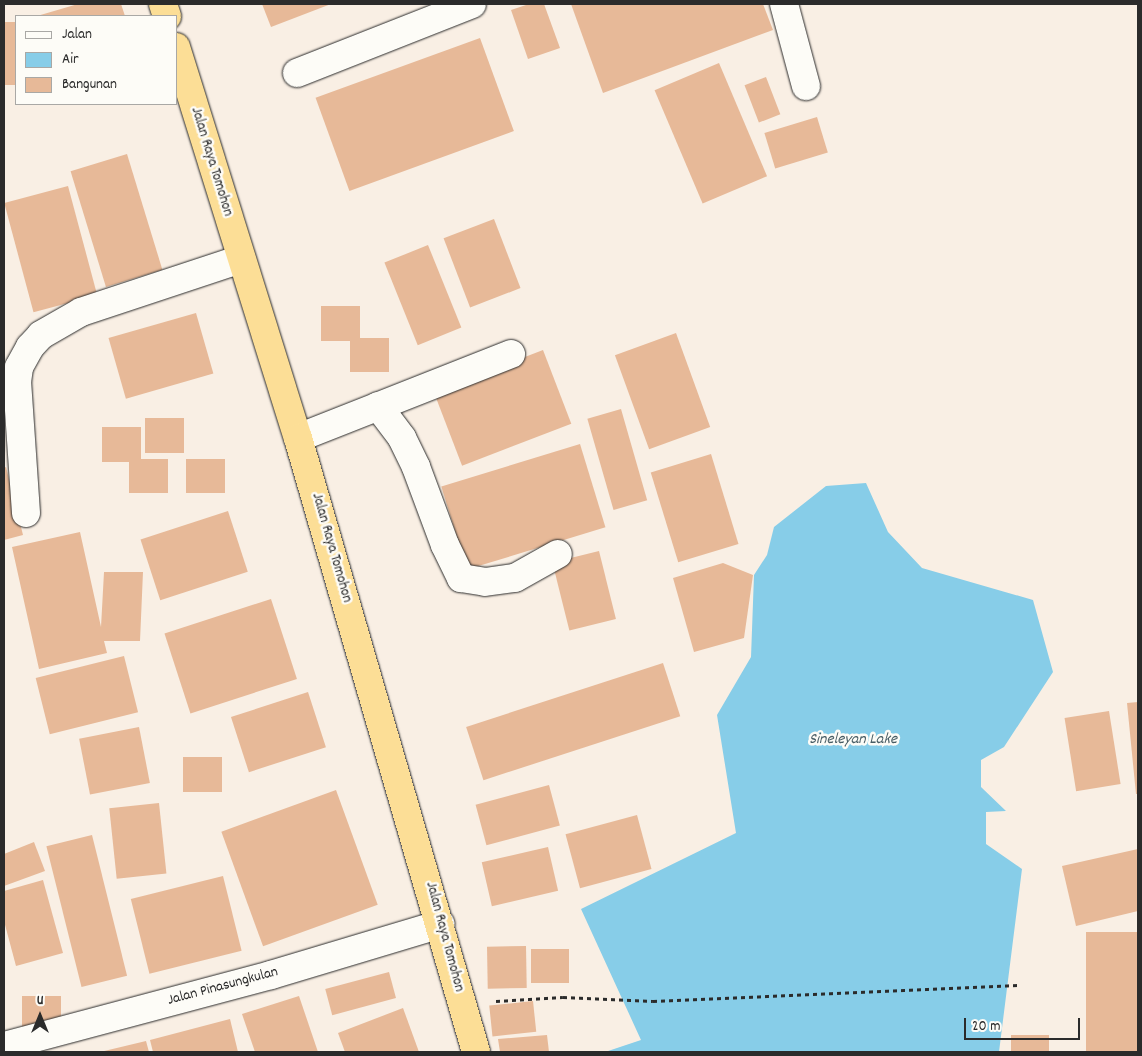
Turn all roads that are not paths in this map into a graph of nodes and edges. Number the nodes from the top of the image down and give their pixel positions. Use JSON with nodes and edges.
{"nodes":[{"id":1,"x":472,"y":4,"type":"edge"},
{"id":2,"x":784,"y":4,"type":"edge"},
{"id":3,"x":422,"y":13,"type":"edge"},
{"id":4,"x":178,"y":54,"type":"edge"},
{"id":5,"x":297,"y":73,"type":"dead end"},
{"id":6,"x":806,"y":86,"type":"dead end"},
{"id":7,"x":241,"y":259,"type":"junction"},
{"id":8,"x":510,"y":354,"type":"dead end"},
{"id":9,"x":378,"y":406,"type":"junction"},
{"id":10,"x":298,"y":438,"type":"junction"},
{"id":11,"x":26,"y":513,"type":"dead end"},
{"id":12,"x":558,"y":554,"type":"dead end"},
{"id":13,"x":441,"y":924,"type":"junction"},
{"id":14,"x":4,"y":1046,"type":"edge"},
{"id":15,"x":476,"y":1052,"type":"edge"}],
"edges":[{"from":1,"to":3,"type":"street"},
{"from":2,"to":6,"type":"street"},
{"from":3,"to":5,"type":"street"},
{"from":4,"to":7,"type":"highway","name":"Jalan Raya Tomohon"},
{"from":7,"to":10,"type":"highway","name":"Jalan Raya Tomohon"},
{"from":7,"to":11,"type":"street"},
{"from":8,"to":9,"type":"street"},
{"from":9,"to":10,"type":"street"},
{"from":9,"to":12,"type":"street"},
{"from":10,"to":13,"type":"highway","name":"Jalan Raya Tomohon"},
{"from":13,"to":14,"type":"street","name":"Jalan Pinasungkulan"},
{"from":13,"to":15,"type":"highway","name":"Jalan Raya Tomohon"}]}
